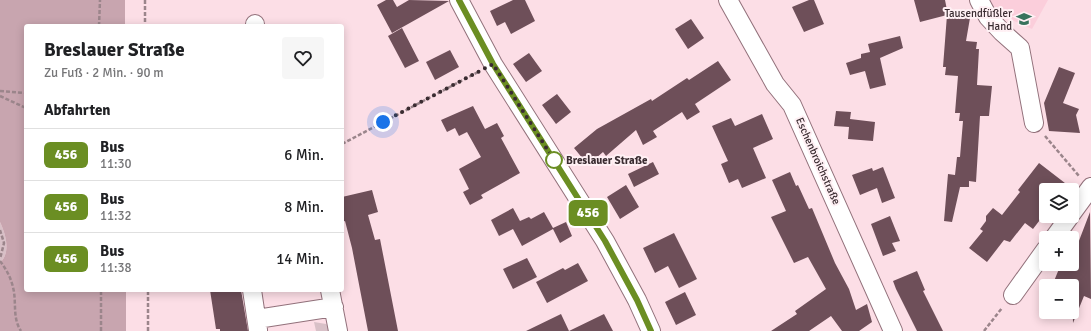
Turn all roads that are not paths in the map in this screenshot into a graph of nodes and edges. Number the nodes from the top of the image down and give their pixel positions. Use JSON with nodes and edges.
{"nodes":[{"id":1,"x":459,"y":0,"type":"edge"},
{"id":2,"x":728,"y":0,"type":"edge"},
{"id":3,"x":979,"y":0,"type":"edge"},
{"id":4,"x":1034,"y":123,"type":"road end"},
{"id":5,"x":1090,"y":188,"type":"edge"},
{"id":6,"x":1079,"y":203,"type":"edge"},
{"id":7,"x":1039,"y":259,"type":"edge"},
{"id":8,"x":252,"y":292,"type":"edge"},
{"id":9,"x":1013,"y":295,"type":"road end"},
{"id":10,"x":332,"y":299,"type":"edge"},
{"id":11,"x":258,"y":325,"type":"edge"},
{"id":12,"x":338,"y":331,"type":"edge"},
{"id":13,"x":651,"y":331,"type":"edge"},
{"id":14,"x":892,"y":331,"type":"edge"}],
"edges":[{"from":1,"to":13,"type":"street"},
{"from":2,"to":14,"type":"street","name":"Eschenbroichstraße"},
{"from":3,"to":4,"type":"street"},
{"from":5,"to":6,"type":"street"},
{"from":7,"to":9,"type":"street"},
{"from":8,"to":11,"type":"street"},
{"from":10,"to":11,"type":"street"},
{"from":10,"to":12,"type":"street"}]}
